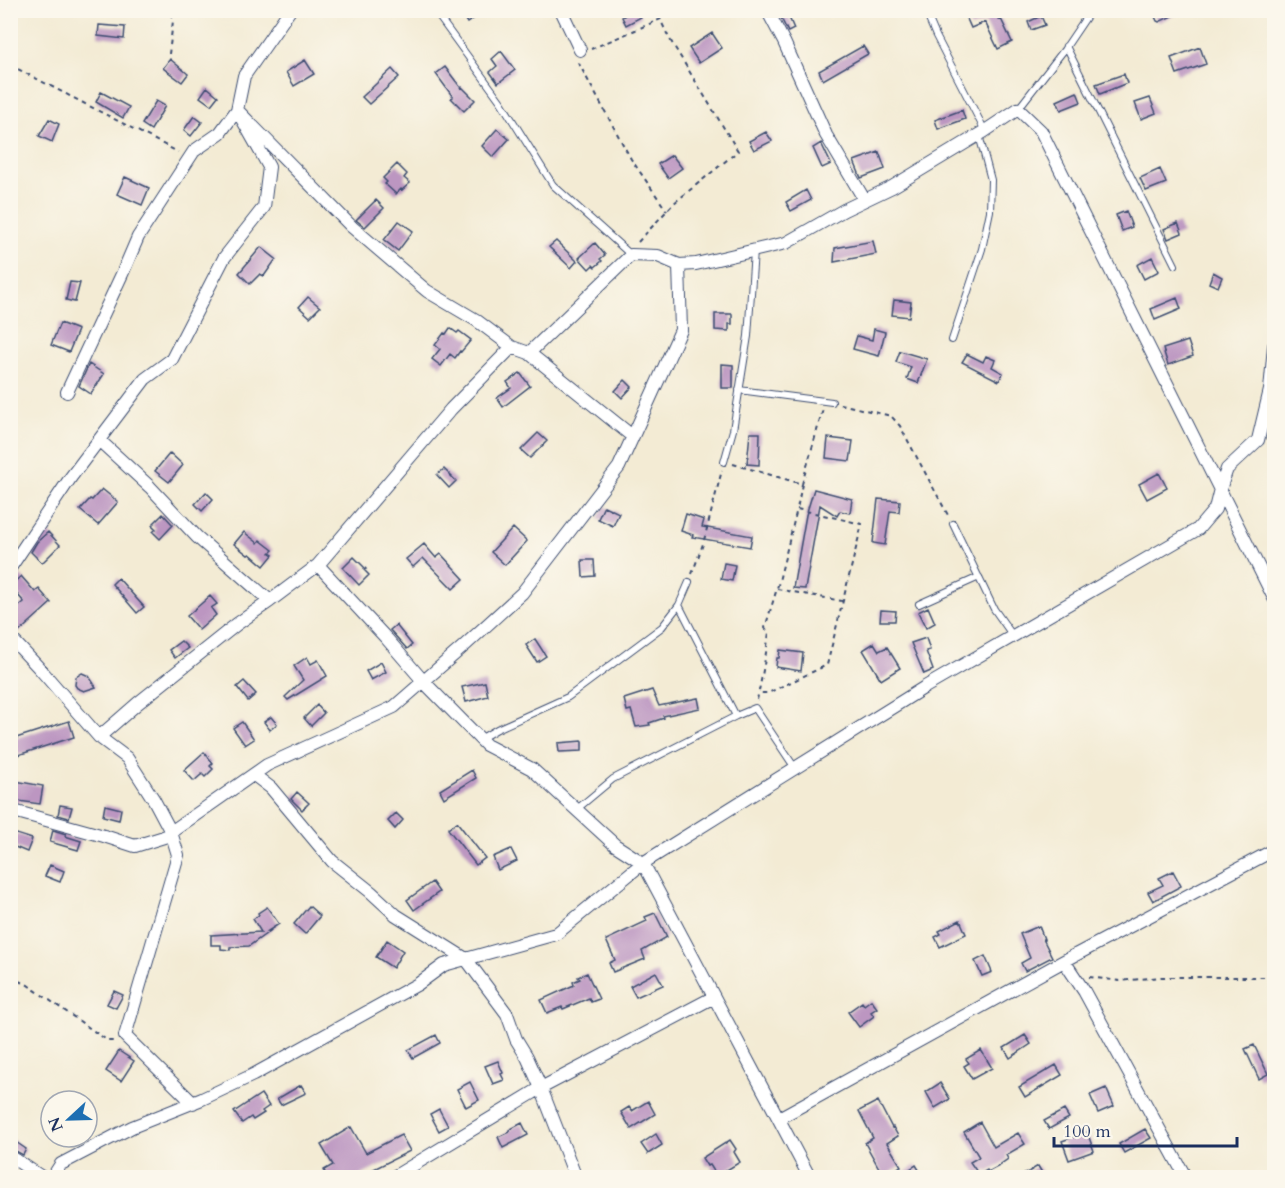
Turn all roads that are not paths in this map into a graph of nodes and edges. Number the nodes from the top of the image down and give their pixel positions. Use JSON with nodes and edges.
{"nodes":[{"id":1,"x":290,"y":10,"type":"edge"},
{"id":2,"x":434,"y":10,"type":"edge"},
{"id":3,"x":561,"y":10,"type":"edge"},
{"id":4,"x":767,"y":10,"type":"edge"},
{"id":5,"x":925,"y":10,"type":"edge"},
{"id":6,"x":1091,"y":10,"type":"edge"},
{"id":7,"x":1066,"y":46,"type":"junction"},
{"id":8,"x":580,"y":50,"type":"road end"},
{"id":9,"x":1018,"y":109,"type":"junction"},
{"id":10,"x":237,"y":110,"type":"junction"},
{"id":11,"x":982,"y":133,"type":"junction"},
{"id":12,"x":864,"y":199,"type":"junction"},
{"id":13,"x":754,"y":251,"type":"junction"},
{"id":14,"x":631,"y":255,"type":"junction"},
{"id":15,"x":1175,"y":265,"type":"dead end"},
{"id":16,"x":679,"y":266,"type":"junction"},
{"id":17,"x":952,"y":340,"type":"dead end"},
{"id":18,"x":1275,"y":346,"type":"edge"},
{"id":19,"x":512,"y":347,"type":"junction"},
{"id":20,"x":529,"y":353,"type":"junction"},
{"id":21,"x":739,"y":390,"type":"junction"},
{"id":22,"x":67,"y":392,"type":"dead end"},
{"id":23,"x":828,"y":402,"type":"road end"},
{"id":24,"x":632,"y":436,"type":"junction"},
{"id":25,"x":99,"y":440,"type":"junction"},
{"id":26,"x":724,"y":462,"type":"road end"},
{"id":27,"x":1220,"y":489,"type":"junction"},
{"id":28,"x":953,"y":524,"type":"road end"},
{"id":29,"x":318,"y":565,"type":"junction"},
{"id":30,"x":10,"y":568,"type":"edge"},
{"id":31,"x":979,"y":577,"type":"junction"},
{"id":32,"x":689,"y":582,"type":"road end"},
{"id":33,"x":1275,"y":598,"type":"edge"},
{"id":34,"x":270,"y":601,"type":"junction"},
{"id":35,"x":919,"y":604,"type":"dead end"},
{"id":36,"x":679,"y":605,"type":"junction"},
{"id":37,"x":1013,"y":636,"type":"junction"},
{"id":38,"x":10,"y":637,"type":"edge"},
{"id":39,"x":424,"y":682,"type":"junction"},
{"id":40,"x":736,"y":716,"type":"junction"},
{"id":41,"x":99,"y":737,"type":"junction"},
{"id":42,"x":480,"y":739,"type":"junction"},
{"id":43,"x":795,"y":768,"type":"junction"},
{"id":44,"x":254,"y":775,"type":"junction"},
{"id":45,"x":10,"y":810,"type":"edge"},
{"id":46,"x":576,"y":810,"type":"junction"},
{"id":47,"x":171,"y":832,"type":"junction"},
{"id":48,"x":1275,"y":850,"type":"edge"},
{"id":49,"x":643,"y":863,"type":"junction"},
{"id":50,"x":466,"y":959,"type":"junction"},
{"id":51,"x":1064,"y":962,"type":"junction"},
{"id":52,"x":714,"y":997,"type":"junction"},
{"id":53,"x":541,"y":1088,"type":"junction"},
{"id":54,"x":193,"y":1103,"type":"junction"},
{"id":55,"x":779,"y":1118,"type":"junction"},
{"id":56,"x":10,"y":1156,"type":"edge"},
{"id":57,"x":52,"y":1176,"type":"edge"},
{"id":58,"x":392,"y":1178,"type":"edge"},
{"id":59,"x":576,"y":1178,"type":"edge"},
{"id":60,"x":810,"y":1178,"type":"edge"},
{"id":61,"x":1186,"y":1178,"type":"edge"}],
"edges":[{"from":1,"to":10,"type":"street"},
{"from":2,"to":14,"type":"lane"},
{"from":3,"to":8,"type":"street"},
{"from":4,"to":12,"type":"street"},
{"from":5,"to":11,"type":"lane"},
{"from":6,"to":7,"type":"lane"},
{"from":7,"to":9,"type":"lane"},
{"from":7,"to":15,"type":"lane"},
{"from":9,"to":11,"type":"street"},
{"from":9,"to":27,"type":"street"},
{"from":10,"to":19,"type":"street"},
{"from":10,"to":22,"type":"street"},
{"from":10,"to":25,"type":"street"},
{"from":11,"to":12,"type":"street"},
{"from":11,"to":17,"type":"lane"},
{"from":12,"to":13,"type":"street"},
{"from":13,"to":16,"type":"street"},
{"from":13,"to":21,"type":"lane"},
{"from":14,"to":16,"type":"street"},
{"from":14,"to":20,"type":"street"},
{"from":16,"to":24,"type":"street"},
{"from":18,"to":27,"type":"street"},
{"from":19,"to":20,"type":"street"},
{"from":19,"to":29,"type":"street"},
{"from":20,"to":24,"type":"street"},
{"from":21,"to":23,"type":"lane"},
{"from":21,"to":26,"type":"lane"},
{"from":24,"to":39,"type":"street"},
{"from":25,"to":30,"type":"street"},
{"from":25,"to":34,"type":"street"},
{"from":27,"to":33,"type":"street"},
{"from":27,"to":37,"type":"street"},
{"from":28,"to":31,"type":"lane"},
{"from":29,"to":34,"type":"street"},
{"from":29,"to":39,"type":"street"},
{"from":31,"to":35,"type":"lane"},
{"from":31,"to":37,"type":"lane"},
{"from":32,"to":36,"type":"lane"},
{"from":34,"to":41,"type":"street"},
{"from":36,"to":40,"type":"lane"},
{"from":36,"to":42,"type":"lane"},
{"from":37,"to":43,"type":"street"},
{"from":38,"to":41,"type":"street"},
{"from":39,"to":42,"type":"street"},
{"from":39,"to":44,"type":"street"},
{"from":40,"to":43,"type":"lane"},
{"from":40,"to":46,"type":"lane"},
{"from":41,"to":47,"type":"street"},
{"from":42,"to":46,"type":"street"},
{"from":43,"to":49,"type":"street"},
{"from":44,"to":47,"type":"street"},
{"from":44,"to":50,"type":"street"},
{"from":45,"to":47,"type":"street"},
{"from":46,"to":49,"type":"street"},
{"from":47,"to":54,"type":"street"},
{"from":48,"to":51,"type":"street"},
{"from":49,"to":50,"type":"street"},
{"from":49,"to":52,"type":"street"},
{"from":50,"to":53,"type":"street"},
{"from":50,"to":54,"type":"street"},
{"from":51,"to":55,"type":"street"},
{"from":51,"to":61,"type":"street"},
{"from":52,"to":53,"type":"street"},
{"from":52,"to":55,"type":"street"},
{"from":53,"to":58,"type":"street"},
{"from":53,"to":59,"type":"street"},
{"from":54,"to":57,"type":"street"},
{"from":55,"to":60,"type":"street"},
{"from":56,"to":57,"type":"street"}]}
